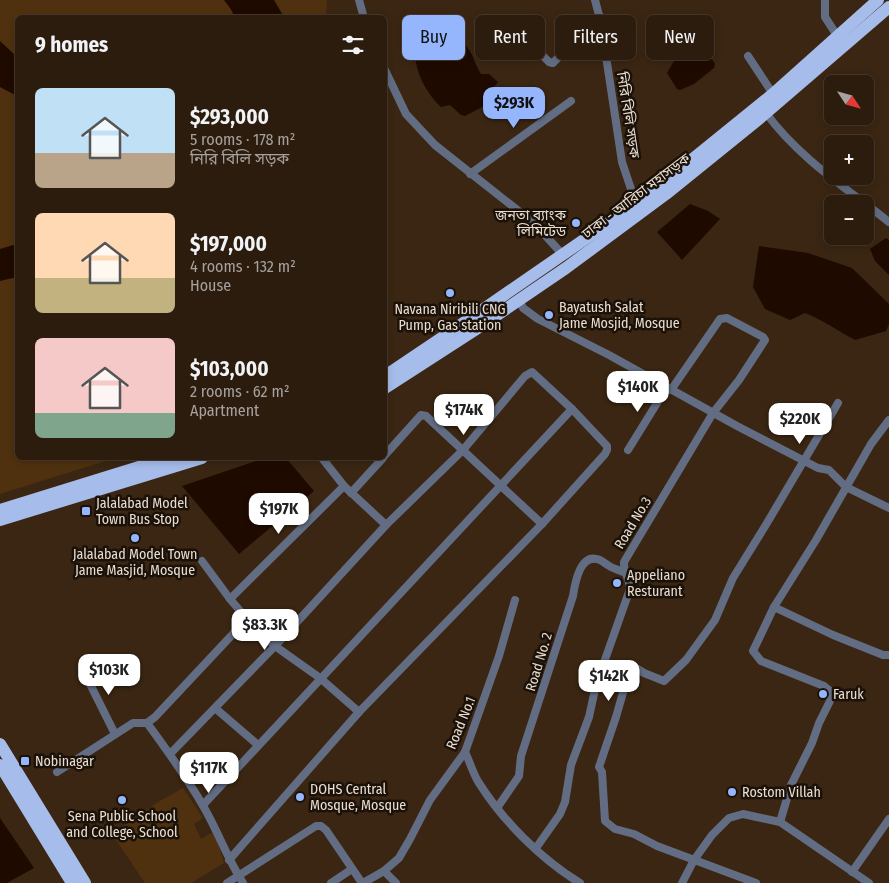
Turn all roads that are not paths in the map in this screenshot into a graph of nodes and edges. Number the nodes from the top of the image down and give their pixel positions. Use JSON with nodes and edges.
{"nodes":[{"id":1,"x":359,"y":0,"type":"edge"},
{"id":2,"x":595,"y":0,"type":"edge"},
{"id":3,"x":825,"y":0,"type":"edge"},
{"id":4,"x":878,"y":0,"type":"edge"},
{"id":5,"x":889,"y":7,"type":"edge"},
{"id":6,"x":363,"y":15,"type":"edge"},
{"id":7,"x":599,"y":15,"type":"edge"},
{"id":8,"x":838,"y":37,"type":"junction"},
{"id":9,"x":748,"y":56,"type":"dead end"},
{"id":10,"x":545,"y":57,"type":"edge"},
{"id":11,"x":556,"y":60,"type":"edge"},
{"id":12,"x":606,"y":60,"type":"edge"},
{"id":13,"x":387,"y":74,"type":"edge"},
{"id":14,"x":773,"y":94,"type":"junction"},
{"id":15,"x":571,"y":101,"type":"dead end"},
{"id":16,"x":766,"y":113,"type":"junction"},
{"id":17,"x":470,"y":174,"type":"junction"},
{"id":18,"x":636,"y":204,"type":"junction"},
{"id":19,"x":889,"y":222,"type":"edge"},
{"id":20,"x":563,"y":255,"type":"junction"},
{"id":21,"x":519,"y":300,"type":"junction"},
{"id":22,"x":387,"y":375,"type":"edge"},
{"id":23,"x":387,"y":387,"type":"edge"},
{"id":24,"x":669,"y":389,"type":"junction"},
{"id":25,"x":838,"y":403,"type":"dead end"},
{"id":26,"x":572,"y":409,"type":"junction"},
{"id":27,"x":713,"y":413,"type":"junction"},
{"id":28,"x":889,"y":420,"type":"edge"},
{"id":29,"x":463,"y":450,"type":"junction"},
{"id":30,"x":628,"y":450,"type":"dead end"},
{"id":31,"x":387,"y":453,"type":"edge"},
{"id":32,"x":135,"y":460,"type":"edge"},
{"id":33,"x":162,"y":460,"type":"edge"},
{"id":34,"x":196,"y":460,"type":"edge"},
{"id":35,"x":324,"y":460,"type":"edge"},
{"id":36,"x":380,"y":460,"type":"edge"},
{"id":37,"x":804,"y":460,"type":"junction"},
{"id":38,"x":501,"y":485,"type":"junction"},
{"id":39,"x":344,"y":486,"type":"junction"},
{"id":40,"x":846,"y":487,"type":"junction"},
{"id":41,"x":351,"y":493,"type":"junction"},
{"id":42,"x":0,"y":502,"type":"edge"},
{"id":43,"x":889,"y":508,"type":"edge"},
{"id":44,"x":0,"y":510,"type":"edge"},
{"id":45,"x":22,"y":514,"type":"junction"},
{"id":46,"x":0,"y":520,"type":"edge"},
{"id":47,"x":542,"y":524,"type":"junction"},
{"id":48,"x":386,"y":525,"type":"junction"},
{"id":49,"x":0,"y":526,"type":"edge"},
{"id":50,"x":202,"y":561,"type":"dead end"},
{"id":51,"x":626,"y":573,"type":"junction"},
{"id":52,"x":230,"y":599,"type":"junction"},
{"id":53,"x":515,"y":600,"type":"dead end"},
{"id":54,"x":774,"y":607,"type":"junction"},
{"id":55,"x":247,"y":619,"type":"junction"},
{"id":56,"x":275,"y":646,"type":"junction"},
{"id":57,"x":889,"y":655,"type":"edge"},
{"id":58,"x":82,"y":668,"type":"dead end"},
{"id":59,"x":320,"y":678,"type":"junction"},
{"id":60,"x":215,"y":708,"type":"junction"},
{"id":61,"x":359,"y":712,"type":"junction"},
{"id":62,"x":147,"y":723,"type":"junction"},
{"id":63,"x":115,"y":734,"type":"junction"},
{"id":64,"x":0,"y":744,"type":"edge"},
{"id":65,"x":258,"y":746,"type":"junction"},
{"id":66,"x":465,"y":752,"type":"junction"},
{"id":67,"x":170,"y":754,"type":"junction"},
{"id":68,"x":0,"y":765,"type":"edge"},
{"id":69,"x":57,"y":772,"type":"dead end"},
{"id":70,"x":203,"y":805,"type":"junction"},
{"id":71,"x":497,"y":808,"type":"junction"},
{"id":72,"x":889,"y":819,"type":"edge"},
{"id":73,"x":780,"y":822,"type":"junction"},
{"id":74,"x":536,"y":848,"type":"junction"},
{"id":75,"x":229,"y":860,"type":"junction"},
{"id":76,"x":694,"y":860,"type":"junction"},
{"id":77,"x":352,"y":870,"type":"junction"},
{"id":78,"x":384,"y":871,"type":"junction"},
{"id":79,"x":852,"y":872,"type":"junction"},
{"id":80,"x":241,"y":879,"type":"edge"},
{"id":81,"x":72,"y":883,"type":"edge"},
{"id":82,"x":85,"y":883,"type":"edge"},
{"id":83,"x":227,"y":883,"type":"edge"},
{"id":84,"x":331,"y":883,"type":"edge"},
{"id":85,"x":363,"y":883,"type":"edge"},
{"id":86,"x":396,"y":883,"type":"edge"},
{"id":87,"x":580,"y":883,"type":"edge"},
{"id":88,"x":682,"y":883,"type":"edge"},
{"id":89,"x":756,"y":883,"type":"edge"},
{"id":90,"x":868,"y":883,"type":"edge"}],
"edges":[{"from":1,"to":6,"type":"street"},
{"from":2,"to":7,"type":"street","name":"নিরি বিলি সড়ক"},
{"from":3,"to":8,"type":"street"},
{"from":4,"to":8,"type":"highway"},
{"from":5,"to":16,"type":"highway","name":"ঢাকা - আরিচা মহাসড়ক"},
{"from":8,"to":14,"type":"highway"},
{"from":9,"to":14,"type":"street"},
{"from":10,"to":11,"type":"street"},
{"from":12,"to":18,"type":"street","name":"নিরি বিলি সড়ক"},
{"from":13,"to":17,"type":"street"},
{"from":14,"to":18,"type":"highway"},
{"from":15,"to":17,"type":"street"},
{"from":16,"to":19,"type":"street"},
{"from":16,"to":21,"type":"highway","name":"ঢাকা - আরিচা মহাসড়ক"},
{"from":17,"to":20,"type":"street"},
{"from":18,"to":20,"type":"highway"},
{"from":20,"to":22,"type":"highway"},
{"from":21,"to":23,"type":"highway","name":"ঢাকা - আরিচা মহাসড়ক"},
{"from":21,"to":24,"type":"street"},
{"from":24,"to":27,"type":"street"},
{"from":24,"to":27,"type":"street","name":"Road No.3"},
{"from":24,"to":30,"type":"street"},
{"from":25,"to":37,"type":"street"},
{"from":26,"to":29,"type":"street"},
{"from":26,"to":38,"type":"street"},
{"from":26,"to":47,"type":"street"},
{"from":27,"to":37,"type":"street"},
{"from":27,"to":51,"type":"street","name":"Road No.3"},
{"from":28,"to":40,"type":"street"},
{"from":29,"to":31,"type":"street"},
{"from":29,"to":38,"type":"street"},
{"from":29,"to":48,"type":"street"},
{"from":32,"to":42,"type":"highway"},
{"from":33,"to":44,"type":"highway"},
{"from":34,"to":45,"type":"highway"},
{"from":35,"to":39,"type":"street"},
{"from":36,"to":41,"type":"street"},
{"from":37,"to":40,"type":"street"},
{"from":37,"to":76,"type":"street"},
{"from":38,"to":47,"type":"street"},
{"from":38,"to":59,"type":"street"},
{"from":39,"to":41,"type":"street"},
{"from":39,"to":52,"type":"street"},
{"from":40,"to":43,"type":"street"},
{"from":40,"to":54,"type":"street"},
{"from":41,"to":48,"type":"street"},
{"from":45,"to":46,"type":"highway"},
{"from":45,"to":49,"type":"highway"},
{"from":47,"to":61,"type":"street"},
{"from":48,"to":56,"type":"street"},
{"from":50,"to":52,"type":"street"},
{"from":51,"to":71,"type":"street","name":"Road No. 2"},
{"from":51,"to":74,"type":"street","name":"Road No.3"},
{"from":52,"to":55,"type":"street"},
{"from":53,"to":66,"type":"street","name":"Road No.1"},
{"from":54,"to":57,"type":"street"},
{"from":54,"to":73,"type":"street"},
{"from":55,"to":56,"type":"street"},
{"from":55,"to":62,"type":"street"},
{"from":56,"to":59,"type":"street"},
{"from":56,"to":60,"type":"street"},
{"from":58,"to":63,"type":"street"},
{"from":59,"to":61,"type":"street"},
{"from":59,"to":65,"type":"street"},
{"from":60,"to":65,"type":"street"},
{"from":60,"to":67,"type":"street"},
{"from":61,"to":75,"type":"street"},
{"from":62,"to":63,"type":"street"},
{"from":62,"to":67,"type":"street"},
{"from":63,"to":69,"type":"street"},
{"from":64,"to":82,"type":"highway"},
{"from":65,"to":70,"type":"street"},
{"from":66,"to":71,"type":"street"},
{"from":66,"to":78,"type":"street","name":"Road No.1"},
{"from":67,"to":70,"type":"street"},
{"from":68,"to":81,"type":"highway"},
{"from":70,"to":75,"type":"street"},
{"from":71,"to":74,"type":"street"},
{"from":72,"to":79,"type":"street"},
{"from":73,"to":76,"type":"street"},
{"from":73,"to":79,"type":"street"},
{"from":74,"to":87,"type":"street"},
{"from":75,"to":80,"type":"street"},
{"from":76,"to":88,"type":"street"},
{"from":76,"to":89,"type":"street"},
{"from":77,"to":80,"type":"street"},
{"from":77,"to":84,"type":"street"},
{"from":77,"to":85,"type":"street"},
{"from":78,"to":85,"type":"street","name":"Road No.1"},
{"from":78,"to":86,"type":"street"},
{"from":79,"to":90,"type":"street"},
{"from":80,"to":83,"type":"street"}]}
